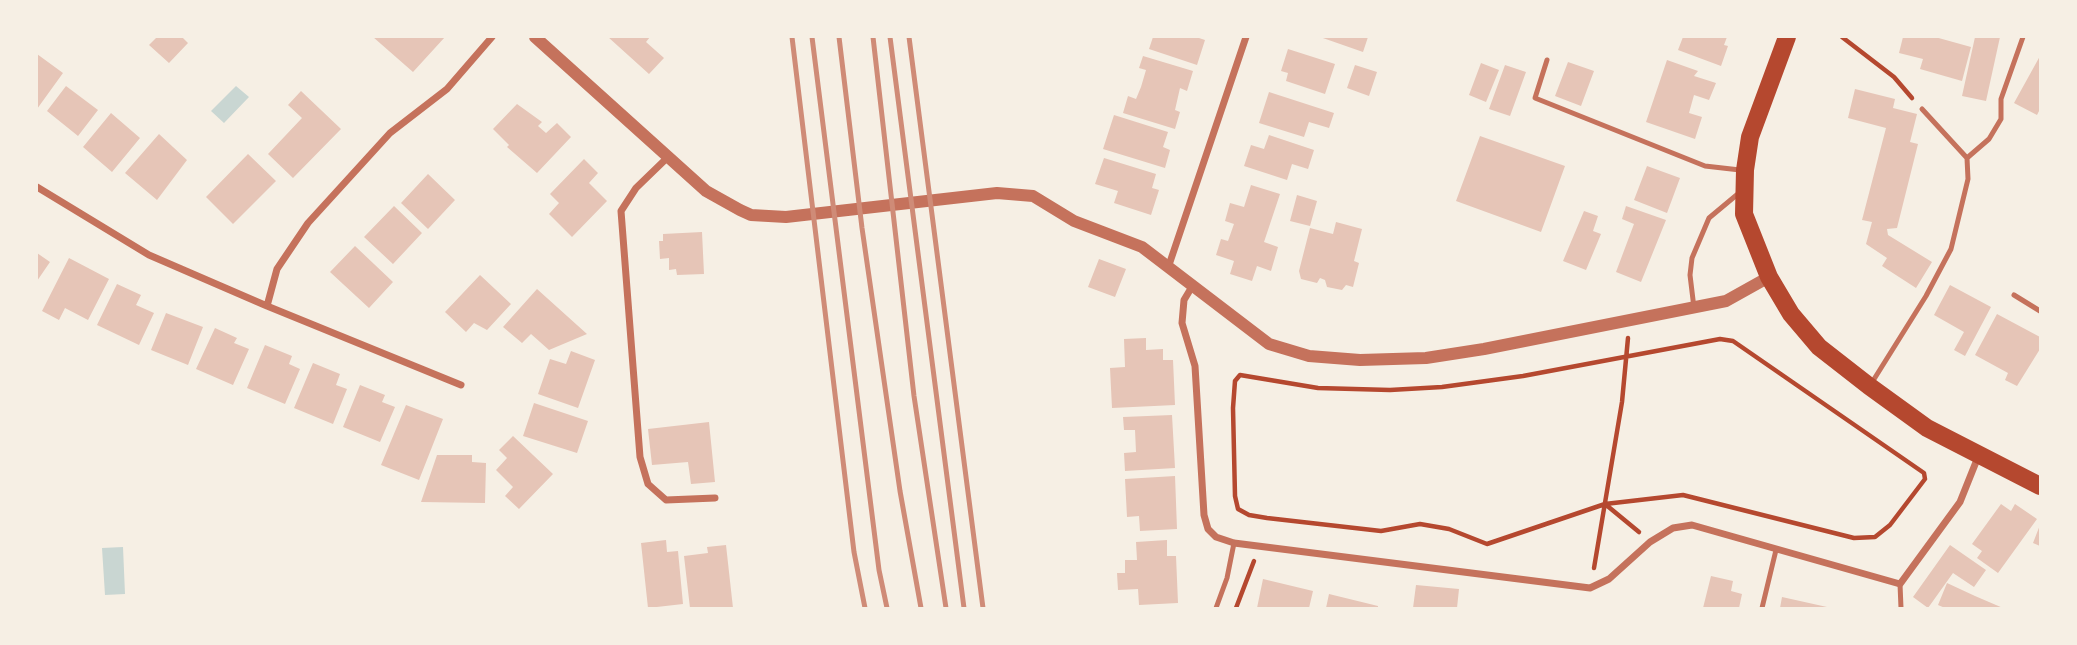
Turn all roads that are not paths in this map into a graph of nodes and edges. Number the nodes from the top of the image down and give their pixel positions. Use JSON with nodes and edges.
{"nodes":[{"id":1,"x":492,"y":37,"type":"edge"},
{"id":2,"x":535,"y":37,"type":"edge"},
{"id":3,"x":1246,"y":37,"type":"edge"},
{"id":4,"x":1787,"y":37,"type":"edge"},
{"id":5,"x":2022,"y":37,"type":"edge"},
{"id":6,"x":1546,"y":60,"type":"dead end"},
{"id":7,"x":1922,"y":109,"type":"road end"},
{"id":8,"x":668,"y":156,"type":"junction"},
{"id":9,"x":1967,"y":159,"type":"junction"},
{"id":10,"x":1745,"y":170,"type":"junction"},
{"id":11,"x":37,"y":187,"type":"edge"},
{"id":12,"x":1743,"y":189,"type":"junction"},
{"id":13,"x":1169,"y":265,"type":"junction"},
{"id":14,"x":1769,"y":277,"type":"junction"},
{"id":15,"x":1193,"y":285,"type":"junction"},
{"id":16,"x":2014,"y":295,"type":"dead end"},
{"id":17,"x":267,"y":306,"type":"junction"},
{"id":18,"x":1694,"y":308,"type":"junction"},
{"id":19,"x":2040,"y":311,"type":"edge"},
{"id":20,"x":461,"y":386,"type":"dead end"},
{"id":21,"x":1869,"y":386,"type":"junction"},
{"id":22,"x":1978,"y":456,"type":"junction"},
{"id":23,"x":2040,"y":486,"type":"edge"},
{"id":24,"x":715,"y":498,"type":"dead end"},
{"id":25,"x":1234,"y":543,"type":"junction"},
{"id":26,"x":1776,"y":550,"type":"junction"},
{"id":27,"x":1900,"y":584,"type":"junction"},
{"id":28,"x":1216,"y":608,"type":"edge"},
{"id":29,"x":1762,"y":608,"type":"edge"},
{"id":30,"x":1901,"y":608,"type":"edge"}],
"edges":[{"from":1,"to":17,"type":"street"},
{"from":2,"to":8,"type":"street"},
{"from":3,"to":13,"type":"street"},
{"from":4,"to":10,"type":"main road"},
{"from":5,"to":9,"type":"lane"},
{"from":6,"to":10,"type":"lane"},
{"from":7,"to":9,"type":"lane"},
{"from":8,"to":13,"type":"street"},
{"from":8,"to":24,"type":"street"},
{"from":9,"to":21,"type":"lane"},
{"from":10,"to":12,"type":"main road"},
{"from":11,"to":17,"type":"street"},
{"from":12,"to":14,"type":"main road"},
{"from":12,"to":18,"type":"lane"},
{"from":13,"to":15,"type":"street"},
{"from":14,"to":18,"type":"street"},
{"from":14,"to":21,"type":"main road"},
{"from":15,"to":18,"type":"street"},
{"from":15,"to":25,"type":"street"},
{"from":16,"to":19,"type":"lane"},
{"from":17,"to":20,"type":"street"},
{"from":21,"to":22,"type":"main road"},
{"from":22,"to":23,"type":"main road"},
{"from":22,"to":27,"type":"street"},
{"from":25,"to":26,"type":"street"},
{"from":25,"to":28,"type":"lane"},
{"from":26,"to":27,"type":"street"},
{"from":26,"to":29,"type":"lane"},
{"from":27,"to":30,"type":"lane"}]}
